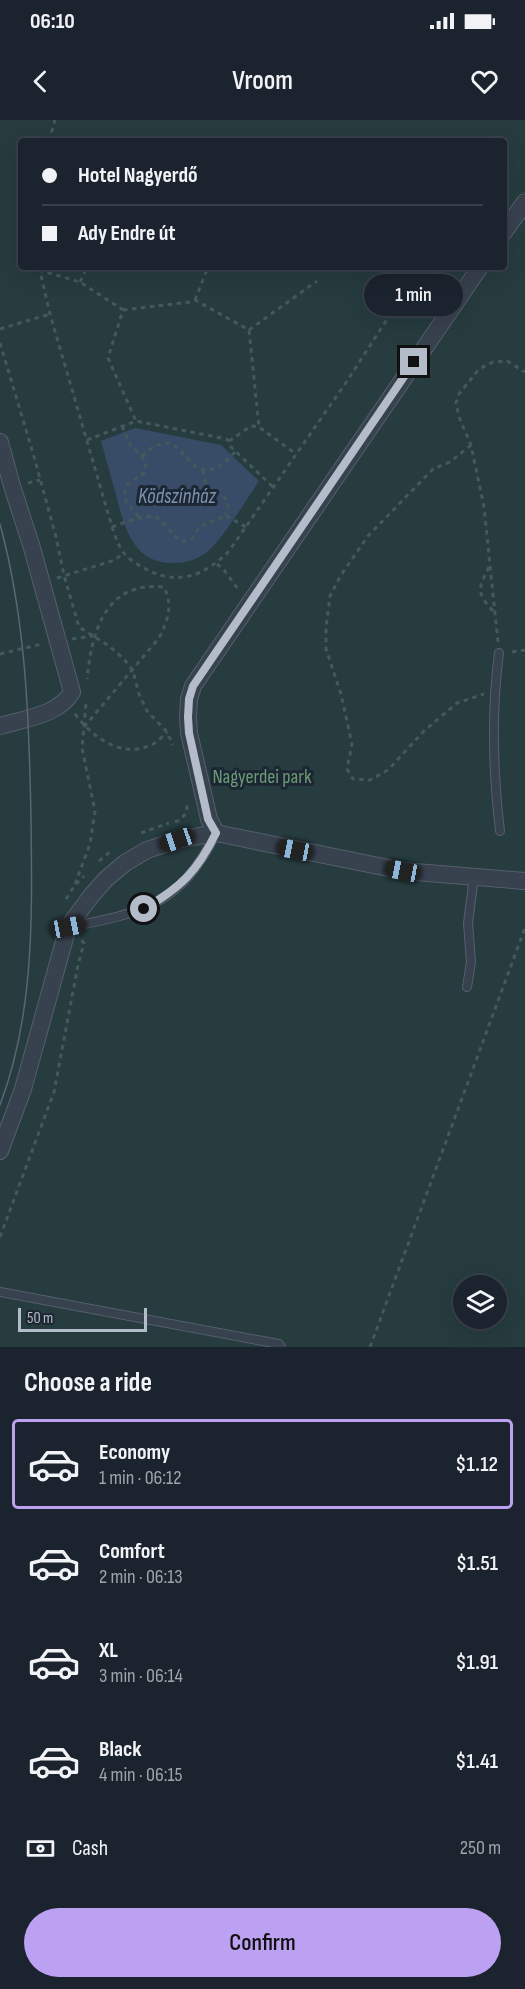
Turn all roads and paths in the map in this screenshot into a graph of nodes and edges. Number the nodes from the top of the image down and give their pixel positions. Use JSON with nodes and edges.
{"nodes":[{"id":1,"x":55,"y":120,"type":"edge"},
{"id":2,"x":50,"y":138,"type":"edge"},
{"id":3,"x":525,"y":202,"type":"edge"},
{"id":4,"x":507,"y":228,"type":"edge"},
{"id":5,"x":39,"y":270,"type":"edge"},
{"id":6,"x":42,"y":270,"type":"edge"},
{"id":7,"x":86,"y":270,"type":"edge"},
{"id":8,"x":207,"y":270,"type":"edge"},
{"id":9,"x":419,"y":270,"type":"edge"},
{"id":10,"x":478,"y":270,"type":"edge"},
{"id":11,"x":317,"y":281,"type":"dead end"},
{"id":12,"x":80,"y":282,"type":"junction"},
{"id":13,"x":195,"y":300,"type":"junction"},
{"id":14,"x":123,"y":310,"type":"junction"},
{"id":15,"x":50,"y":314,"type":"junction"},
{"id":16,"x":0,"y":329,"type":"edge"},
{"id":17,"x":249,"y":330,"type":"junction"},
{"id":18,"x":0,"y":343,"type":"edge"},
{"id":19,"x":525,"y":372,"type":"edge"},
{"id":20,"x":136,"y":421,"type":"junction"},
{"id":21,"x":122,"y":426,"type":"junction"},
{"id":22,"x":259,"y":427,"type":"junction"},
{"id":23,"x":87,"y":440,"type":"junction"},
{"id":24,"x":229,"y":441,"type":"junction"},
{"id":25,"x":0,"y":442,"type":"edge"},
{"id":26,"x":471,"y":445,"type":"junction"},
{"id":27,"x":236,"y":452,"type":"junction"},
{"id":28,"x":296,"y":454,"type":"junction"},
{"id":29,"x":142,"y":456,"type":"junction"},
{"id":30,"x":203,"y":470,"type":"junction"},
{"id":31,"x":273,"y":487,"type":"junction"},
{"id":32,"x":225,"y":515,"type":"junction"},
{"id":33,"x":139,"y":519,"type":"junction"},
{"id":34,"x":112,"y":526,"type":"junction"},
{"id":35,"x":246,"y":527,"type":"junction"},
{"id":36,"x":124,"y":553,"type":"junction"},
{"id":37,"x":217,"y":564,"type":"junction"},
{"id":38,"x":489,"y":567,"type":"junction"},
{"id":39,"x":64,"y":575,"type":"junction"},
{"id":40,"x":42,"y":583,"type":"junction"},
{"id":41,"x":248,"y":603,"type":"junction"},
{"id":42,"x":495,"y":612,"type":"junction"},
{"id":43,"x":94,"y":636,"type":"junction"},
{"id":44,"x":525,"y":650,"type":"edge"},
{"id":45,"x":499,"y":653,"type":"junction"},
{"id":46,"x":133,"y":671,"type":"junction"},
{"id":47,"x":87,"y":687,"type":"dead end"},
{"id":48,"x":494,"y":691,"type":"junction"},
{"id":49,"x":86,"y":697,"type":"dead end"},
{"id":50,"x":0,"y":726,"type":"edge"},
{"id":51,"x":84,"y":727,"type":"junction"},
{"id":52,"x":174,"y":747,"type":"dead end"},
{"id":53,"x":185,"y":796,"type":"dead end"},
{"id":54,"x":500,"y":831,"type":"dead end"},
{"id":55,"x":216,"y":833,"type":"junction"},
{"id":56,"x":139,"y":834,"type":"dead end"},
{"id":57,"x":113,"y":850,"type":"dead end"},
{"id":58,"x":97,"y":863,"type":"dead end"},
{"id":59,"x":90,"y":870,"type":"dead end"},
{"id":60,"x":474,"y":877,"type":"junction"},
{"id":61,"x":525,"y":881,"type":"edge"},
{"id":62,"x":74,"y":886,"type":"junction"},
{"id":63,"x":64,"y":902,"type":"dead end"},
{"id":64,"x":68,"y":927,"type":"junction"},
{"id":65,"x":525,"y":928,"type":"edge"},
{"id":66,"x":84,"y":943,"type":"dead end"},
{"id":67,"x":467,"y":987,"type":"dead end"},
{"id":68,"x":0,"y":1151,"type":"edge"},
{"id":69,"x":0,"y":1237,"type":"edge"},
{"id":70,"x":0,"y":1292,"type":"edge"},
{"id":71,"x":280,"y":1346,"type":"edge"},
{"id":72,"x":370,"y":1347,"type":"edge"}],
"edges":[{"from":1,"to":2,"type":"path"},
{"from":3,"to":4,"type":"street"},
{"from":5,"to":15,"type":"path"},
{"from":6,"to":12,"type":"path"},
{"from":7,"to":12,"type":"path"},
{"from":8,"to":13,"type":"path"},
{"from":9,"to":28,"type":"path"},
{"from":10,"to":41,"type":"street"},
{"from":11,"to":17,"type":"path"},
{"from":12,"to":14,"type":"path"},
{"from":13,"to":14,"type":"path"},
{"from":13,"to":17,"type":"path"},
{"from":14,"to":20,"type":"path"},
{"from":15,"to":16,"type":"path"},
{"from":15,"to":23,"type":"path"},
{"from":17,"to":22,"type":"path"},
{"from":18,"to":39,"type":"path"},
{"from":19,"to":26,"type":"path"},
{"from":20,"to":21,"type":"path"},
{"from":20,"to":24,"type":"path"},
{"from":21,"to":23,"type":"path"},
{"from":21,"to":29,"type":"path"},
{"from":22,"to":24,"type":"path"},
{"from":22,"to":28,"type":"path"},
{"from":23,"to":34,"type":"path"},
{"from":24,"to":27,"type":"path"},
{"from":25,"to":40,"type":"street"},
{"from":26,"to":38,"type":"path"},
{"from":26,"to":48,"type":"path"},
{"from":27,"to":30,"type":"path"},
{"from":27,"to":31,"type":"path"},
{"from":28,"to":31,"type":"path"},
{"from":29,"to":30,"type":"path"},
{"from":29,"to":33,"type":"path"},
{"from":30,"to":32,"type":"path"},
{"from":31,"to":35,"type":"path"},
{"from":32,"to":33,"type":"path"},
{"from":32,"to":35,"type":"path"},
{"from":33,"to":34,"type":"path"},
{"from":34,"to":36,"type":"path"},
{"from":35,"to":37,"type":"path"},
{"from":36,"to":37,"type":"path"},
{"from":36,"to":39,"type":"path"},
{"from":37,"to":41,"type":"path"},
{"from":38,"to":42,"type":"path"},
{"from":38,"to":42,"type":"path"},
{"from":39,"to":40,"type":"path"},
{"from":39,"to":43,"type":"path"},
{"from":40,"to":50,"type":"street"},
{"from":41,"to":55,"type":"street"},
{"from":42,"to":45,"type":"path"},
{"from":43,"to":46,"type":"path"},
{"from":43,"to":46,"type":"path"},
{"from":43,"to":47,"type":"path"},
{"from":44,"to":45,"type":"path"},
{"from":45,"to":48,"type":"lane"},
{"from":46,"to":51,"type":"path"},
{"from":46,"to":52,"type":"path"},
{"from":48,"to":54,"type":"lane"},
{"from":49,"to":51,"type":"path"},
{"from":51,"to":62,"type":"path"},
{"from":53,"to":56,"type":"path"},
{"from":55,"to":60,"type":"street"},
{"from":55,"to":64,"type":"street"},
{"from":55,"to":64,"type":"lane"},
{"from":57,"to":58,"type":"path"},
{"from":59,"to":62,"type":"path"},
{"from":60,"to":61,"type":"street"},
{"from":60,"to":67,"type":"lane"},
{"from":62,"to":63,"type":"path"},
{"from":64,"to":68,"type":"street"},
{"from":65,"to":72,"type":"path"},
{"from":66,"to":69,"type":"path"},
{"from":70,"to":71,"type":"lane"}]}
